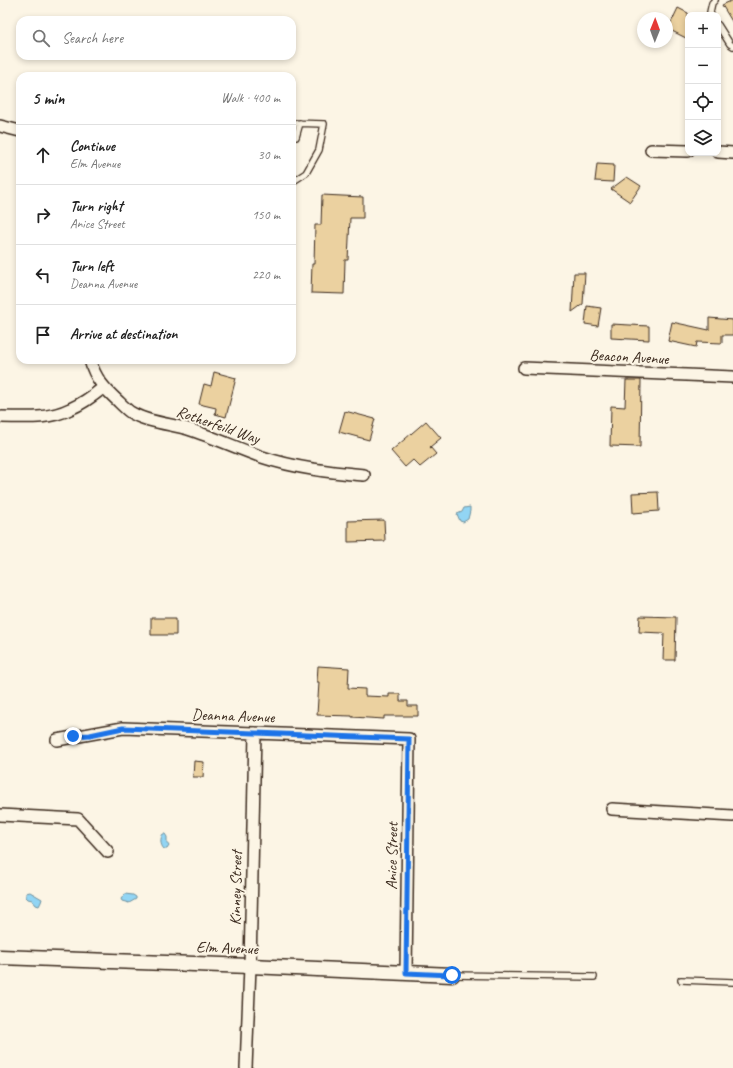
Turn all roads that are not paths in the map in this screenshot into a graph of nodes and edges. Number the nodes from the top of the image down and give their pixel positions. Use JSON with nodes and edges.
{"nodes":[{"id":1,"x":715,"y":0,"type":"edge"},
{"id":2,"x":710,"y":12,"type":"edge"},
{"id":3,"x":721,"y":30,"type":"edge"},
{"id":4,"x":733,"y":46,"type":"edge"},
{"id":5,"x":296,"y":123,"type":"edge"},
{"id":6,"x":300,"y":123,"type":"junction"},
{"id":7,"x":0,"y":126,"type":"edge"},
{"id":8,"x":16,"y":130,"type":"edge"},
{"id":9,"x":296,"y":137,"type":"dead end"},
{"id":10,"x":651,"y":150,"type":"dead end"},
{"id":11,"x":685,"y":151,"type":"edge"},
{"id":12,"x":721,"y":152,"type":"edge"},
{"id":13,"x":733,"y":153,"type":"edge"},
{"id":14,"x":296,"y":179,"type":"edge"},
{"id":15,"x":91,"y":364,"type":"edge"},
{"id":16,"x":524,"y":368,"type":"dead end"},
{"id":17,"x":733,"y":377,"type":"edge"},
{"id":18,"x":104,"y":387,"type":"junction"},
{"id":19,"x":0,"y":417,"type":"edge"},
{"id":20,"x":364,"y":475,"type":"dead end"},
{"id":21,"x":254,"y":733,"type":"junction"},
{"id":22,"x":409,"y":739,"type":"joint"},
{"id":23,"x":57,"y":740,"type":"dead end"},
{"id":24,"x":612,"y":809,"type":"dead end"},
{"id":25,"x":0,"y":815,"type":"edge"},
{"id":26,"x":733,"y":816,"type":"edge"},
{"id":27,"x":108,"y":852,"type":"dead end"},
{"id":28,"x":0,"y":957,"type":"edge"},
{"id":29,"x":250,"y":966,"type":"junction"},
{"id":30,"x":406,"y":973,"type":"junction"},
{"id":31,"x":452,"y":975,"type":"joint"},
{"id":32,"x":594,"y":977,"type":"dead end"},
{"id":33,"x":681,"y":980,"type":"dead end"},
{"id":34,"x":733,"y":982,"type":"edge"},
{"id":35,"x":246,"y":1068,"type":"edge"}],
"edges":[{"from":1,"to":2,"type":"lane"},
{"from":3,"to":4,"type":"lane"},
{"from":5,"to":6,"type":"lane"},
{"from":6,"to":9,"type":"lane"},
{"from":6,"to":14,"type":"lane"},
{"from":7,"to":8,"type":"street"},
{"from":10,"to":11,"type":"street"},
{"from":12,"to":13,"type":"street"},
{"from":15,"to":18,"type":"street","name":"Rotherfeild Way"},
{"from":16,"to":17,"type":"street","name":"Beacon Avenue"},
{"from":18,"to":19,"type":"street"},
{"from":18,"to":20,"type":"street","name":"Rotherfeild Way"},
{"from":21,"to":22,"type":"street","name":"Deanna Avenue"},
{"from":21,"to":23,"type":"street","name":"Deanna Avenue"},
{"from":21,"to":29,"type":"street","name":"Kinney Street"},
{"from":22,"to":30,"type":"street","name":"Anice Street"},
{"from":24,"to":26,"type":"street"},
{"from":25,"to":27,"type":"street"},
{"from":28,"to":29,"type":"street","name":"Elm Avenue"},
{"from":29,"to":30,"type":"street","name":"Elm Avenue"},
{"from":29,"to":35,"type":"street","name":"Kinney Street"},
{"from":30,"to":31,"type":"street","name":"Elm Avenue"},
{"from":31,"to":32,"type":"lane"},
{"from":33,"to":34,"type":"lane"}]}
